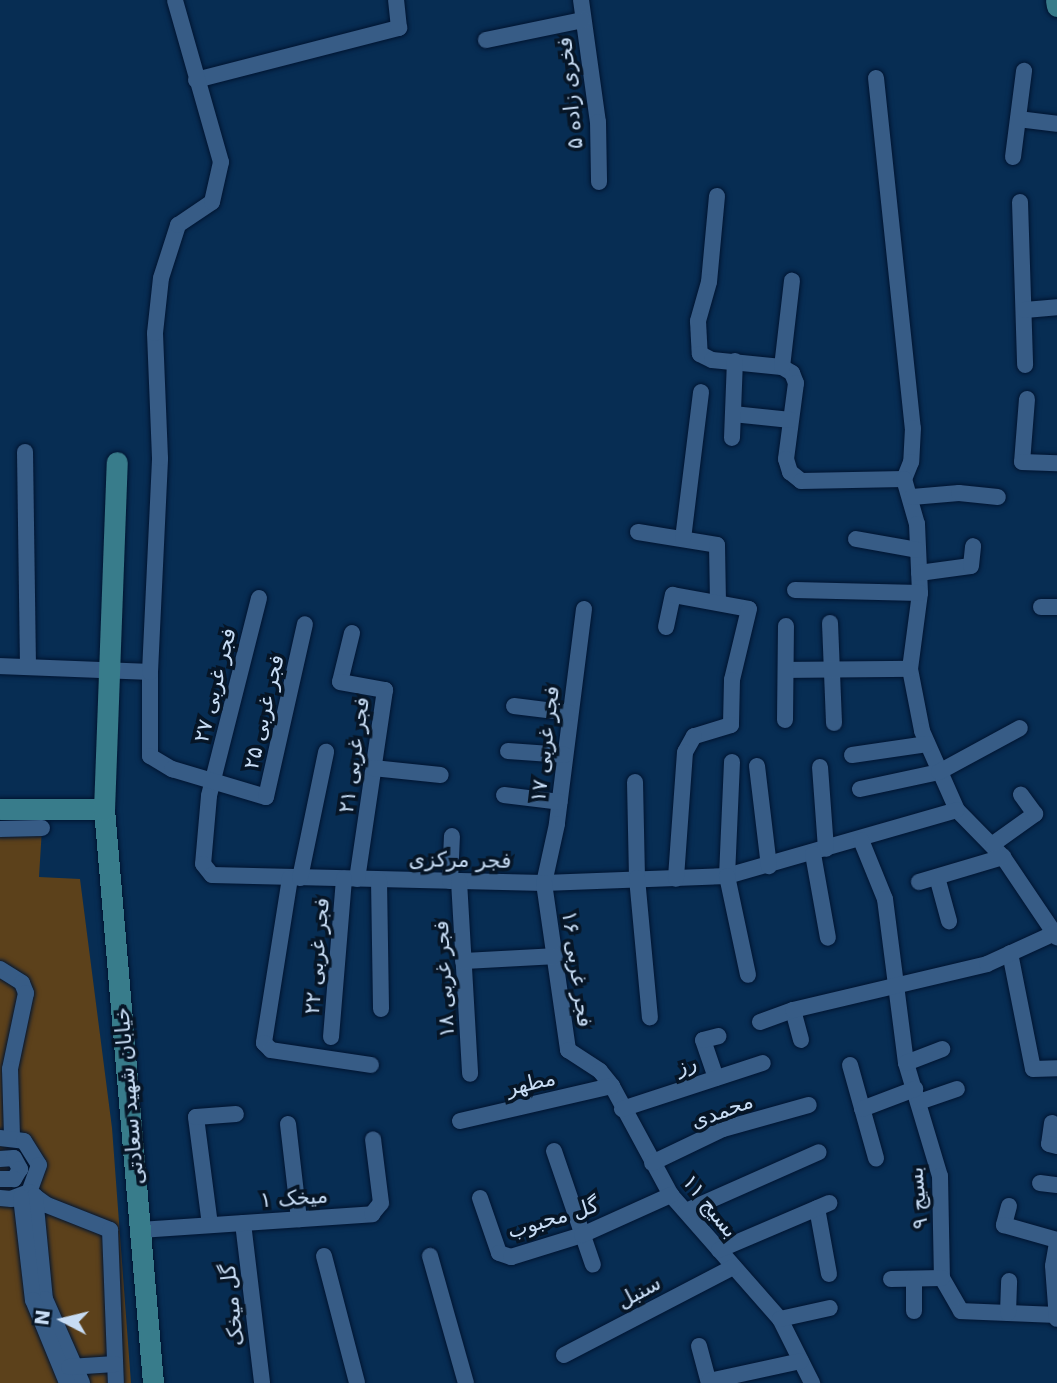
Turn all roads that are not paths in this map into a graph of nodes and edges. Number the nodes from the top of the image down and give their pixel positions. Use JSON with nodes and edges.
{"nodes":[{"id":1,"x":175,"y":0,"type":"edge"},
{"id":2,"x":396,"y":0,"type":"edge"},
{"id":3,"x":581,"y":0,"type":"edge"},
{"id":4,"x":1056,"y":0,"type":"edge"},
{"id":5,"x":1057,"y":6,"type":"edge"},
{"id":6,"x":583,"y":20,"type":"junction"},
{"id":7,"x":486,"y":40,"type":"dead end"},
{"id":8,"x":1024,"y":71,"type":"dead end"},
{"id":9,"x":876,"y":78,"type":"dead end"},
{"id":10,"x":196,"y":80,"type":"junction"},
{"id":11,"x":1018,"y":119,"type":"junction"},
{"id":12,"x":1057,"y":124,"type":"edge"},
{"id":13,"x":1013,"y":157,"type":"dead end"},
{"id":14,"x":599,"y":182,"type":"dead end"},
{"id":15,"x":717,"y":196,"type":"dead end"},
{"id":16,"x":1020,"y":202,"type":"dead end"},
{"id":17,"x":792,"y":281,"type":"dead end"},
{"id":18,"x":1057,"y":307,"type":"edge"},
{"id":19,"x":1025,"y":310,"type":"junction"},
{"id":20,"x":735,"y":362,"type":"junction"},
{"id":21,"x":1025,"y":365,"type":"dead end"},
{"id":22,"x":782,"y":367,"type":"junction"},
{"id":23,"x":701,"y":392,"type":"dead end"},
{"id":24,"x":1027,"y":399,"type":"dead end"},
{"id":25,"x":733,"y":414,"type":"junction"},
{"id":26,"x":791,"y":421,"type":"junction"},
{"id":27,"x":732,"y":438,"type":"dead end"},
{"id":28,"x":25,"y":452,"type":"dead end"},
{"id":29,"x":117,"y":462,"type":"dead end"},
{"id":30,"x":1057,"y":463,"type":"edge"},
{"id":31,"x":904,"y":479,"type":"junction"},
{"id":32,"x":912,"y":497,"type":"junction"},
{"id":33,"x":998,"y":497,"type":"dead end"},
{"id":34,"x":638,"y":532,"type":"dead end"},
{"id":35,"x":683,"y":539,"type":"junction"},
{"id":36,"x":856,"y":540,"type":"dead end"},
{"id":37,"x":974,"y":546,"type":"dead end"},
{"id":38,"x":918,"y":550,"type":"junction"},
{"id":39,"x":919,"y":573,"type":"junction"},
{"id":40,"x":795,"y":590,"type":"dead end"},
{"id":41,"x":920,"y":593,"type":"junction"},
{"id":42,"x":259,"y":598,"type":"dead end"},
{"id":43,"x":718,"y":600,"type":"junction"},
{"id":44,"x":584,"y":610,"type":"dead end"},
{"id":45,"x":830,"y":623,"type":"dead end"},
{"id":46,"x":305,"y":624,"type":"dead end"},
{"id":47,"x":786,"y":626,"type":"dead end"},
{"id":48,"x":666,"y":627,"type":"dead end"},
{"id":49,"x":352,"y":632,"type":"dead end"},
{"id":50,"x":0,"y":666,"type":"edge"},
{"id":51,"x":28,"y":666,"type":"junction"},
{"id":52,"x":109,"y":668,"type":"junction"},
{"id":53,"x":910,"y":669,"type":"junction"},
{"id":54,"x":146,"y":670,"type":"junction"},
{"id":55,"x":786,"y":670,"type":"junction"},
{"id":56,"x":831,"y":670,"type":"junction"},
{"id":57,"x":514,"y":706,"type":"dead end"},
{"id":58,"x":570,"y":713,"type":"junction"},
{"id":59,"x":785,"y":720,"type":"dead end"},
{"id":60,"x":834,"y":723,"type":"dead end"},
{"id":61,"x":1020,"y":727,"type":"dead end"},
{"id":62,"x":927,"y":744,"type":"junction"},
{"id":63,"x":508,"y":751,"type":"dead end"},
{"id":64,"x":326,"y":752,"type":"dead end"},
{"id":65,"x":565,"y":755,"type":"junction"},
{"id":66,"x":852,"y":755,"type":"dead end"},
{"id":67,"x":732,"y":762,"type":"dead end"},
{"id":68,"x":757,"y":766,"type":"dead end"},
{"id":69,"x":820,"y":767,"type":"dead end"},
{"id":70,"x":373,"y":768,"type":"junction"},
{"id":71,"x":939,"y":772,"type":"junction"},
{"id":72,"x":442,"y":775,"type":"dead end"},
{"id":73,"x":212,"y":782,"type":"junction"},
{"id":74,"x":635,"y":782,"type":"dead end"},
{"id":75,"x":860,"y":789,"type":"dead end"},
{"id":76,"x":504,"y":795,"type":"dead end"},
{"id":77,"x":1021,"y":795,"type":"dead end"},
{"id":78,"x":560,"y":802,"type":"junction"},
{"id":79,"x":0,"y":808,"type":"edge"},
{"id":80,"x":104,"y":810,"type":"junction"},
{"id":81,"x":957,"y":810,"type":"junction"},
{"id":82,"x":42,"y":828,"type":"dead end"},
{"id":83,"x":0,"y":829,"type":"edge"},
{"id":84,"x":452,"y":836,"type":"dead end"},
{"id":85,"x":862,"y":839,"type":"junction"},
{"id":86,"x":993,"y":844,"type":"junction"},
{"id":87,"x":819,"y":851,"type":"junction"},
{"id":88,"x":1003,"y":857,"type":"junction"},
{"id":89,"x":769,"y":866,"type":"junction"},
{"id":90,"x":727,"y":876,"type":"junction"},
{"id":91,"x":937,"y":877,"type":"junction"},
{"id":92,"x":295,"y":878,"type":"junction"},
{"id":93,"x":637,"y":878,"type":"junction"},
{"id":94,"x":351,"y":879,"type":"junction"},
{"id":95,"x":676,"y":879,"type":"junction"},
{"id":96,"x":379,"y":880,"type":"junction"},
{"id":97,"x":455,"y":881,"type":"junction"},
{"id":98,"x":919,"y":882,"type":"dead end"},
{"id":99,"x":544,"y":883,"type":"junction"},
{"id":100,"x":950,"y":921,"type":"dead end"},
{"id":101,"x":1056,"y":934,"type":"edge"},
{"id":102,"x":828,"y":938,"type":"dead end"},
{"id":103,"x":1010,"y":953,"type":"junction"},
{"id":104,"x":554,"y":956,"type":"junction"},
{"id":105,"x":463,"y":961,"type":"junction"},
{"id":106,"x":0,"y":969,"type":"edge"},
{"id":107,"x":748,"y":975,"type":"dead end"},
{"id":108,"x":896,"y":985,"type":"junction"},
{"id":109,"x":381,"y":1009,"type":"dead end"},
{"id":110,"x":793,"y":1010,"type":"junction"},
{"id":111,"x":650,"y":1017,"type":"dead end"},
{"id":112,"x":760,"y":1022,"type":"dead end"},
{"id":113,"x":0,"y":1027,"type":"edge"},
{"id":114,"x":17,"y":1031,"type":"junction"},
{"id":115,"x":719,"y":1035,"type":"dead end"},
{"id":116,"x":331,"y":1037,"type":"dead end"},
{"id":117,"x":801,"y":1040,"type":"dead end"},
{"id":118,"x":942,"y":1049,"type":"dead end"},
{"id":119,"x":575,"y":1058,"type":"joint"},
{"id":120,"x":763,"y":1063,"type":"dead end"},
{"id":121,"x":906,"y":1063,"type":"junction"},
{"id":122,"x":371,"y":1065,"type":"dead end"},
{"id":123,"x":850,"y":1065,"type":"dead end"},
{"id":124,"x":1057,"y":1068,"type":"edge"},
{"id":125,"x":470,"y":1074,"type":"dead end"},
{"id":126,"x":716,"y":1077,"type":"junction"},
{"id":127,"x":612,"y":1086,"type":"junction"},
{"id":128,"x":957,"y":1089,"type":"dead end"},
{"id":129,"x":917,"y":1095,"type":"junction"},
{"id":130,"x":809,"y":1105,"type":"dead end"},
{"id":131,"x":622,"y":1108,"type":"junction"},
{"id":132,"x":862,"y":1109,"type":"junction"},
{"id":133,"x":236,"y":1114,"type":"dead end"},
{"id":134,"x":460,"y":1121,"type":"dead end"},
{"id":135,"x":1052,"y":1123,"type":"dead end"},
{"id":136,"x":288,"y":1125,"type":"dead end"},
{"id":137,"x":6,"y":1138,"type":"edge"},
{"id":138,"x":373,"y":1139,"type":"dead end"},
{"id":139,"x":1057,"y":1146,"type":"edge"},
{"id":140,"x":554,"y":1151,"type":"dead end"},
{"id":141,"x":819,"y":1152,"type":"dead end"},
{"id":142,"x":3,"y":1158,"type":"edge"},
{"id":143,"x":876,"y":1158,"type":"dead end"},
{"id":144,"x":652,"y":1163,"type":"junction"},
{"id":145,"x":0,"y":1179,"type":"edge"},
{"id":146,"x":671,"y":1195,"type":"junction"},
{"id":147,"x":15,"y":1197,"type":"edge"},
{"id":148,"x":480,"y":1198,"type":"dead end"},
{"id":149,"x":1009,"y":1206,"type":"dead end"},
{"id":150,"x":686,"y":1211,"type":"junction"},
{"id":151,"x":299,"y":1219,"type":"junction"},
{"id":152,"x":243,"y":1223,"type":"junction"},
{"id":153,"x":210,"y":1225,"type":"junction"},
{"id":154,"x":140,"y":1230,"type":"junction"},
{"id":155,"x":582,"y":1235,"type":"junction"},
{"id":156,"x":1057,"y":1242,"type":"edge"},
{"id":157,"x":719,"y":1250,"type":"junction"},
{"id":158,"x":324,"y":1256,"type":"dead end"},
{"id":159,"x":430,"y":1256,"type":"dead end"},
{"id":160,"x":593,"y":1265,"type":"dead end"},
{"id":161,"x":733,"y":1266,"type":"junction"},
{"id":162,"x":829,"y":1274,"type":"dead end"},
{"id":163,"x":942,"y":1278,"type":"junction"},
{"id":164,"x":891,"y":1279,"type":"dead end"},
{"id":165,"x":915,"y":1279,"type":"junction"},
{"id":166,"x":1009,"y":1282,"type":"dead end"},
{"id":167,"x":830,"y":1308,"type":"dead end"},
{"id":168,"x":914,"y":1311,"type":"dead end"},
{"id":169,"x":1009,"y":1313,"type":"junction"},
{"id":170,"x":1056,"y":1317,"type":"edge"},
{"id":171,"x":780,"y":1319,"type":"junction"},
{"id":172,"x":699,"y":1346,"type":"dead end"},
{"id":173,"x":564,"y":1355,"type":"dead end"},
{"id":174,"x":801,"y":1361,"type":"junction"},
{"id":175,"x":115,"y":1364,"type":"junction"},
{"id":176,"x":69,"y":1372,"type":"edge"},
{"id":177,"x":709,"y":1382,"type":"edge"},
{"id":178,"x":82,"y":1383,"type":"edge"},
{"id":179,"x":116,"y":1383,"type":"edge"},
{"id":180,"x":153,"y":1383,"type":"edge"},
{"id":181,"x":261,"y":1383,"type":"edge"},
{"id":182,"x":357,"y":1383,"type":"edge"},
{"id":183,"x":466,"y":1383,"type":"edge"},
{"id":184,"x":812,"y":1383,"type":"edge"}],
"edges":[{"from":1,"to":10,"type":"street"},
{"from":2,"to":10,"type":"street"},
{"from":3,"to":6,"type":"street","name":"فخری زاده ۵"},
{"from":4,"to":5,"type":"main road"},
{"from":6,"to":7,"type":"street"},
{"from":6,"to":14,"type":"street","name":"فخری زاده ۵"},
{"from":8,"to":11,"type":"street"},
{"from":9,"to":31,"type":"street"},
{"from":10,"to":54,"type":"street"},
{"from":11,"to":12,"type":"street"},
{"from":11,"to":13,"type":"street"},
{"from":15,"to":20,"type":"street"},
{"from":16,"to":19,"type":"street"},
{"from":17,"to":22,"type":"street"},
{"from":18,"to":19,"type":"street"},
{"from":19,"to":21,"type":"street"},
{"from":20,"to":22,"type":"street"},
{"from":20,"to":25,"type":"street"},
{"from":22,"to":26,"type":"street"},
{"from":23,"to":35,"type":"street"},
{"from":24,"to":30,"type":"street"},
{"from":25,"to":26,"type":"street"},
{"from":25,"to":27,"type":"street"},
{"from":26,"to":31,"type":"street"},
{"from":28,"to":51,"type":"street"},
{"from":29,"to":52,"type":"main road","name":"خیابان شهید سعادتی"},
{"from":31,"to":32,"type":"street"},
{"from":32,"to":33,"type":"street"},
{"from":32,"to":38,"type":"street"},
{"from":34,"to":35,"type":"street"},
{"from":35,"to":43,"type":"street"},
{"from":36,"to":38,"type":"street"},
{"from":37,"to":39,"type":"street"},
{"from":38,"to":39,"type":"street"},
{"from":39,"to":41,"type":"street"},
{"from":40,"to":41,"type":"street"},
{"from":41,"to":53,"type":"street"},
{"from":42,"to":73,"type":"street","name":"فجر غربی ۲۷"},
{"from":43,"to":48,"type":"street"},
{"from":43,"to":95,"type":"street"},
{"from":44,"to":58,"type":"street","name":"فجر غربی ۱۷"},
{"from":45,"to":56,"type":"street"},
{"from":46,"to":73,"type":"street","name":"فجر غربی ۲۵"},
{"from":47,"to":55,"type":"street"},
{"from":49,"to":70,"type":"street","name":"فجر غربی ۲۱"},
{"from":50,"to":51,"type":"street"},
{"from":51,"to":52,"type":"street"},
{"from":52,"to":54,"type":"street"},
{"from":52,"to":80,"type":"main road","name":"خیابان شهید سعادتی"},
{"from":53,"to":56,"type":"street"},
{"from":53,"to":62,"type":"street"},
{"from":54,"to":73,"type":"street"},
{"from":55,"to":56,"type":"street"},
{"from":55,"to":59,"type":"street"},
{"from":56,"to":60,"type":"street"},
{"from":57,"to":58,"type":"street"},
{"from":58,"to":65,"type":"street","name":"فجر غربی ۱۷"},
{"from":61,"to":71,"type":"street"},
{"from":62,"to":66,"type":"street"},
{"from":62,"to":71,"type":"street"},
{"from":63,"to":65,"type":"street"},
{"from":64,"to":92,"type":"street"},
{"from":65,"to":78,"type":"street","name":"فجر غربی ۱۷"},
{"from":67,"to":90,"type":"street"},
{"from":68,"to":89,"type":"street"},
{"from":69,"to":87,"type":"street"},
{"from":70,"to":72,"type":"street"},
{"from":70,"to":94,"type":"street","name":"فجر غربی ۲۱"},
{"from":71,"to":75,"type":"street"},
{"from":71,"to":81,"type":"street"},
{"from":73,"to":92,"type":"street","name":"فجر مرکزی"},
{"from":74,"to":93,"type":"street"},
{"from":76,"to":78,"type":"street"},
{"from":77,"to":86,"type":"street"},
{"from":78,"to":99,"type":"street","name":"فجر غربی ۱۷"},
{"from":79,"to":80,"type":"main road"},
{"from":80,"to":154,"type":"main road","name":"خیابان شهید سعادتی"},
{"from":81,"to":85,"type":"street","name":"فجر مرکزی"},
{"from":81,"to":86,"type":"street"},
{"from":82,"to":83,"type":"street"},
{"from":84,"to":97,"type":"street","name":"فجر غربی ۱۸"},
{"from":85,"to":87,"type":"street","name":"فجر مرکزی"},
{"from":85,"to":108,"type":"street","name":"بسیج ۹"},
{"from":86,"to":88,"type":"street"},
{"from":87,"to":89,"type":"street","name":"فجر مرکزی"},
{"from":87,"to":102,"type":"street"},
{"from":88,"to":91,"type":"street"},
{"from":88,"to":101,"type":"street"},
{"from":89,"to":90,"type":"street","name":"فجر مرکزی"},
{"from":90,"to":95,"type":"street","name":"فجر مرکزی"},
{"from":90,"to":107,"type":"street"},
{"from":91,"to":98,"type":"street"},
{"from":91,"to":100,"type":"street"},
{"from":92,"to":94,"type":"street","name":"فجر مرکزی"},
{"from":92,"to":122,"type":"street"},
{"from":93,"to":95,"type":"street","name":"فجر مرکزی"},
{"from":93,"to":99,"type":"street","name":"فجر مرکزی"},
{"from":93,"to":111,"type":"street"},
{"from":94,"to":96,"type":"street","name":"فجر مرکزی"},
{"from":94,"to":116,"type":"street","name":"فجر غربی ۲۲"},
{"from":96,"to":97,"type":"street","name":"فجر مرکزی"},
{"from":96,"to":109,"type":"street"},
{"from":97,"to":99,"type":"street","name":"فجر مرکزی"},
{"from":97,"to":105,"type":"street","name":"فجر غربی ۱۸"},
{"from":99,"to":104,"type":"street","name":"فجر غربی ۱۶"},
{"from":101,"to":103,"type":"street"},
{"from":103,"to":108,"type":"street"},
{"from":103,"to":124,"type":"street"},
{"from":104,"to":105,"type":"street"},
{"from":104,"to":119,"type":"street","name":"فجر غربی ۱۶"},
{"from":105,"to":125,"type":"street","name":"فجر غربی ۱۸"},
{"from":106,"to":114,"type":"street"},
{"from":108,"to":110,"type":"street"},
{"from":108,"to":121,"type":"street","name":"بسیج ۹"},
{"from":110,"to":112,"type":"street"},
{"from":110,"to":117,"type":"street"},
{"from":113,"to":114,"type":"street"},
{"from":114,"to":137,"type":"street"},
{"from":115,"to":126,"type":"street"},
{"from":118,"to":121,"type":"street"},
{"from":119,"to":127,"type":"street","name":"بسیج ۱۱"},
{"from":120,"to":126,"type":"street","name":"رز"},
{"from":121,"to":129,"type":"street","name":"بسیج ۹"},
{"from":123,"to":132,"type":"street"},
{"from":126,"to":131,"type":"street","name":"رز"},
{"from":127,"to":131,"type":"street","name":"بسیج ۱۱"},
{"from":127,"to":134,"type":"street","name":"مطهر"},
{"from":128,"to":129,"type":"street"},
{"from":129,"to":132,"type":"street"},
{"from":129,"to":163,"type":"street","name":"بسیج ۹"},
{"from":130,"to":144,"type":"street","name":"محمدی"},
{"from":131,"to":144,"type":"street","name":"بسیج ۱۱"},
{"from":132,"to":143,"type":"street"},
{"from":133,"to":153,"type":"street"},
{"from":135,"to":139,"type":"street"},
{"from":136,"to":151,"type":"street"},
{"from":137,"to":142,"type":"street"},
{"from":137,"to":147,"type":"street"},
{"from":138,"to":151,"type":"street","name":"میخک ۱"},
{"from":140,"to":155,"type":"street"},
{"from":141,"to":150,"type":"street"},
{"from":142,"to":145,"type":"street"},
{"from":144,"to":146,"type":"street","name":"بسیج ۱۱"},
{"from":146,"to":150,"type":"street","name":"بسیج ۱۱"},
{"from":146,"to":155,"type":"street","name":"گل محبوب"},
{"from":147,"to":175,"type":"street"},
{"from":147,"to":176,"type":"street"},
{"from":148,"to":155,"type":"street","name":"گل محبوب"},
{"from":149,"to":156,"type":"street"},
{"from":150,"to":157,"type":"street","name":"بسیج ۱۱"},
{"from":151,"to":152,"type":"street","name":"میخک ۱"},
{"from":152,"to":153,"type":"street","name":"میخک ۱"},
{"from":152,"to":181,"type":"street","name":"گل میخک"},
{"from":153,"to":154,"type":"street","name":"میخک ۱"},
{"from":154,"to":180,"type":"main road","name":"خیابان شهید سعادتی"},
{"from":155,"to":160,"type":"street"},
{"from":156,"to":170,"type":"street","name":"بسیج ۹"},
{"from":157,"to":161,"type":"street","name":"بسیج ۱۱"},
{"from":157,"to":162,"type":"street"},
{"from":158,"to":182,"type":"street"},
{"from":159,"to":183,"type":"street"},
{"from":161,"to":171,"type":"street","name":"بسیج ۱۱"},
{"from":161,"to":173,"type":"street","name":"سنبل"},
{"from":163,"to":165,"type":"street"},
{"from":163,"to":169,"type":"street","name":"بسیج ۹"},
{"from":164,"to":165,"type":"street"},
{"from":165,"to":168,"type":"street"},
{"from":166,"to":169,"type":"street"},
{"from":167,"to":171,"type":"street"},
{"from":169,"to":170,"type":"street","name":"بسیج ۹"},
{"from":171,"to":174,"type":"street","name":"بسیج ۱۱"},
{"from":172,"to":177,"type":"street"},
{"from":174,"to":177,"type":"street"},
{"from":174,"to":184,"type":"street","name":"بسیج ۱۱"},
{"from":175,"to":176,"type":"street"},
{"from":175,"to":179,"type":"street"},
{"from":176,"to":178,"type":"street"}]}
